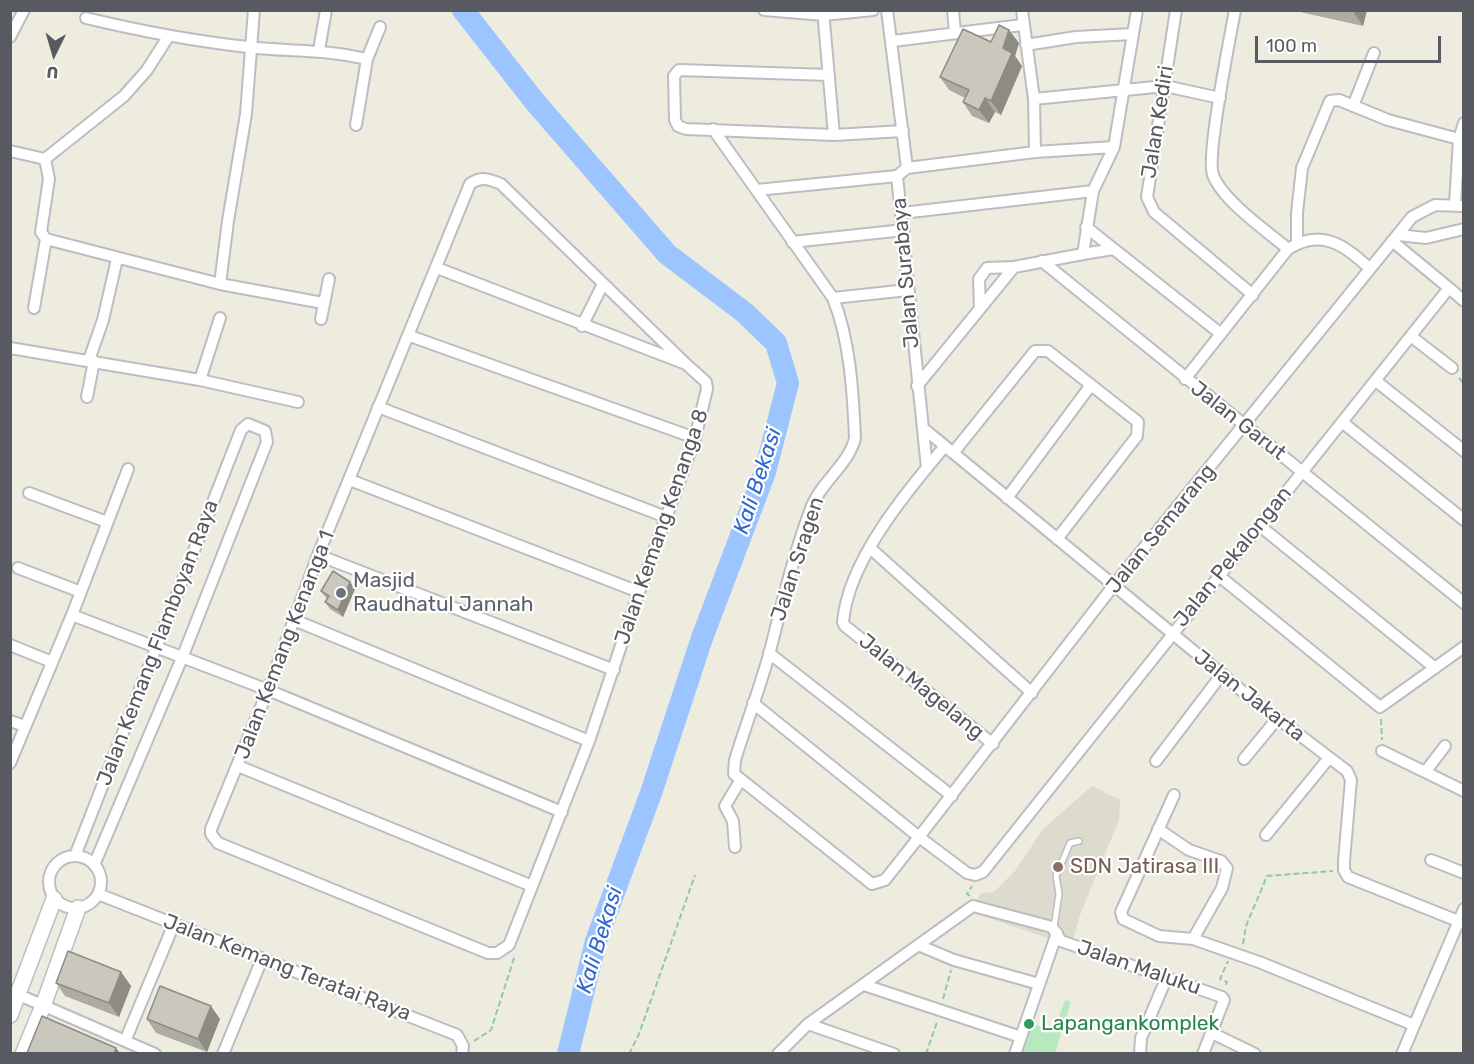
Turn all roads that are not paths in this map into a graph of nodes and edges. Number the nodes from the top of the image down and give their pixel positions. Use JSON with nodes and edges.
{"nodes":[{"id":1,"x":24,"y":10,"type":"edge"},
{"id":2,"x":254,"y":10,"type":"edge"},
{"id":3,"x":326,"y":10,"type":"edge"},
{"id":4,"x":764,"y":10,"type":"edge"},
{"id":5,"x":873,"y":10,"type":"edge"},
{"id":6,"x":887,"y":10,"type":"edge"},
{"id":7,"x":953,"y":10,"type":"edge"},
{"id":8,"x":1022,"y":10,"type":"edge"},
{"id":9,"x":1137,"y":10,"type":"edge"},
{"id":10,"x":1176,"y":10,"type":"edge"},
{"id":11,"x":1235,"y":10,"type":"edge"},
{"id":12,"x":823,"y":13,"type":"edge"},
{"id":13,"x":86,"y":18,"type":"dead end"},
{"id":14,"x":1022,"y":25,"type":"junction"},
{"id":15,"x":380,"y":27,"type":"dead end"},
{"id":16,"x":955,"y":33,"type":"junction"},
{"id":17,"x":1133,"y":34,"type":"junction"},
{"id":18,"x":10,"y":37,"type":"edge"},
{"id":19,"x":168,"y":37,"type":"junction"},
{"id":20,"x":893,"y":41,"type":"junction"},
{"id":21,"x":1026,"y":45,"type":"junction"},
{"id":22,"x":252,"y":48,"type":"junction"},
{"id":23,"x":319,"y":50,"type":"junction"},
{"id":24,"x":1374,"y":53,"type":"dead end"},
{"id":25,"x":367,"y":59,"type":"junction"},
{"id":26,"x":829,"y":75,"type":"junction"},
{"id":27,"x":1165,"y":86,"type":"junction"},
{"id":28,"x":1124,"y":90,"type":"junction"},
{"id":29,"x":1220,"y":98,"type":"junction"},
{"id":30,"x":1034,"y":99,"type":"junction"},
{"id":31,"x":1353,"y":106,"type":"junction"},
{"id":32,"x":1464,"y":123,"type":"edge"},
{"id":33,"x":356,"y":125,"type":"dead end"},
{"id":34,"x":713,"y":129,"type":"junction"},
{"id":35,"x":903,"y":131,"type":"junction"},
{"id":36,"x":834,"y":135,"type":"junction"},
{"id":37,"x":1459,"y":139,"type":"junction"},
{"id":38,"x":1114,"y":147,"type":"junction"},
{"id":39,"x":10,"y":151,"type":"edge"},
{"id":40,"x":1035,"y":152,"type":"junction"},
{"id":41,"x":45,"y":159,"type":"junction"},
{"id":42,"x":907,"y":168,"type":"junction"},
{"id":43,"x":897,"y":176,"type":"junction"},
{"id":44,"x":758,"y":190,"type":"junction"},
{"id":45,"x":1093,"y":191,"type":"junction"},
{"id":46,"x":1459,"y":205,"type":"edge"},
{"id":47,"x":902,"y":213,"type":"junction"},
{"id":48,"x":1086,"y":227,"type":"junction"},
{"id":49,"x":1464,"y":228,"type":"edge"},
{"id":50,"x":904,"y":230,"type":"junction"},
{"id":51,"x":1395,"y":238,"type":"junction"},
{"id":52,"x":46,"y":239,"type":"junction"},
{"id":53,"x":792,"y":242,"type":"junction"},
{"id":54,"x":1293,"y":247,"type":"junction"},
{"id":55,"x":1113,"y":249,"type":"junction"},
{"id":56,"x":1083,"y":254,"type":"junction"},
{"id":57,"x":117,"y":259,"type":"junction"},
{"id":58,"x":1042,"y":261,"type":"junction"},
{"id":59,"x":1014,"y":267,"type":"junction"},
{"id":60,"x":437,"y":268,"type":"junction"},
{"id":61,"x":1369,"y":268,"type":"junction"},
{"id":62,"x":329,"y":279,"type":"dead end"},
{"id":63,"x":220,"y":284,"type":"junction"},
{"id":64,"x":603,"y":284,"type":"junction"},
{"id":65,"x":1449,"y":288,"type":"junction"},
{"id":66,"x":908,"y":290,"type":"junction"},
{"id":67,"x":1253,"y":295,"type":"junction"},
{"id":68,"x":833,"y":298,"type":"junction"},
{"id":69,"x":1464,"y":301,"type":"edge"},
{"id":70,"x":323,"y":303,"type":"junction"},
{"id":71,"x":34,"y":308,"type":"dead end"},
{"id":72,"x":980,"y":309,"type":"junction"},
{"id":73,"x":220,"y":318,"type":"dead end"},
{"id":74,"x":321,"y":320,"type":"dead end"},
{"id":75,"x":582,"y":326,"type":"junction"},
{"id":76,"x":1221,"y":334,"type":"junction"},
{"id":77,"x":410,"y":336,"type":"junction"},
{"id":78,"x":1412,"y":337,"type":"junction"},
{"id":79,"x":10,"y":348,"type":"edge"},
{"id":80,"x":91,"y":360,"type":"junction"},
{"id":81,"x":686,"y":364,"type":"junction"},
{"id":82,"x":1452,"y":368,"type":"dead end"},
{"id":83,"x":1185,"y":379,"type":"junction"},
{"id":84,"x":200,"y":380,"type":"junction"},
{"id":85,"x":1376,"y":381,"type":"junction"},
{"id":86,"x":916,"y":386,"type":"junction"},
{"id":87,"x":1091,"y":386,"type":"junction"},
{"id":88,"x":87,"y":397,"type":"dead end"},
{"id":89,"x":298,"y":402,"type":"dead end"},
{"id":90,"x":378,"y":407,"type":"junction"},
{"id":91,"x":1342,"y":422,"type":"junction"},
{"id":92,"x":1243,"y":427,"type":"junction"},
{"id":93,"x":923,"y":428,"type":"junction"},
{"id":94,"x":695,"y":438,"type":"junction"},
{"id":95,"x":949,"y":449,"type":"junction"},
{"id":96,"x":1464,"y":451,"type":"edge"},
{"id":97,"x":927,"y":468,"type":"junction"},
{"id":98,"x":128,"y":469,"type":"dead end"},
{"id":99,"x":1302,"y":472,"type":"junction"},
{"id":100,"x":350,"y":480,"type":"junction"},
{"id":101,"x":29,"y":493,"type":"dead end"},
{"id":102,"x":1007,"y":498,"type":"junction"},
{"id":103,"x":666,"y":517,"type":"junction"},
{"id":104,"x":1464,"y":520,"type":"edge"},
{"id":105,"x":107,"y":522,"type":"junction"},
{"id":106,"x":1260,"y":526,"type":"junction"},
{"id":107,"x":1058,"y":539,"type":"junction"},
{"id":108,"x":870,"y":548,"type":"junction"},
{"id":109,"x":318,"y":555,"type":"junction"},
{"id":110,"x":18,"y":568,"type":"dead end"},
{"id":111,"x":1218,"y":575,"type":"junction"},
{"id":112,"x":1114,"y":585,"type":"junction"},
{"id":113,"x":81,"y":592,"type":"junction"},
{"id":114,"x":639,"y":592,"type":"junction"},
{"id":115,"x":1464,"y":603,"type":"edge"},
{"id":116,"x":72,"y":615,"type":"junction"},
{"id":117,"x":294,"y":620,"type":"junction"},
{"id":118,"x":1171,"y":634,"type":"junction"},
{"id":119,"x":10,"y":645,"type":"edge"},
{"id":120,"x":1464,"y":647,"type":"edge"},
{"id":121,"x":158,"y":648,"type":"junction"},
{"id":122,"x":769,"y":653,"type":"junction"},
{"id":123,"x":183,"y":658,"type":"junction"},
{"id":124,"x":52,"y":662,"type":"junction"},
{"id":125,"x":1435,"y":668,"type":"junction"},
{"id":126,"x":614,"y":670,"type":"junction"},
{"id":127,"x":1222,"y":674,"type":"junction"},
{"id":128,"x":268,"y":690,"type":"junction"},
{"id":129,"x":1032,"y":693,"type":"junction"},
{"id":130,"x":753,"y":703,"type":"junction"},
{"id":131,"x":1277,"y":719,"type":"junction"},
{"id":132,"x":10,"y":721,"type":"edge"},
{"id":133,"x":25,"y":726,"type":"junction"},
{"id":134,"x":589,"y":741,"type":"junction"},
{"id":135,"x":993,"y":744,"type":"junction"},
{"id":136,"x":1445,"y":746,"type":"dead end"},
{"id":137,"x":1382,"y":752,"type":"road end"},
{"id":138,"x":1329,"y":758,"type":"junction"},
{"id":139,"x":1244,"y":759,"type":"dead end"},
{"id":140,"x":1156,"y":761,"type":"dead end"},
{"id":141,"x":10,"y":763,"type":"edge"},
{"id":142,"x":238,"y":766,"type":"junction"},
{"id":143,"x":1426,"y":771,"type":"junction"},
{"id":144,"x":740,"y":781,"type":"junction"},
{"id":145,"x":1464,"y":792,"type":"edge"},
{"id":146,"x":1174,"y":795,"type":"dead end"},
{"id":147,"x":952,"y":796,"type":"junction"},
{"id":148,"x":562,"y":812,"type":"junction"},
{"id":149,"x":1158,"y":829,"type":"junction"},
{"id":150,"x":1266,"y":835,"type":"dead end"},
{"id":151,"x":919,"y":837,"type":"junction"},
{"id":152,"x":1079,"y":841,"type":"dead end"},
{"id":153,"x":735,"y":848,"type":"dead end"},
{"id":154,"x":75,"y":856,"type":"junction"},
{"id":155,"x":1431,"y":860,"type":"dead end"},
{"id":156,"x":94,"y":865,"type":"junction"},
{"id":157,"x":1464,"y":873,"type":"edge"},
{"id":158,"x":532,"y":886,"type":"junction"},
{"id":159,"x":98,"y":894,"type":"junction"},
{"id":160,"x":54,"y":899,"type":"junction"},
{"id":161,"x":78,"y":908,"type":"junction"},
{"id":162,"x":1464,"y":909,"type":"edge"},
{"id":163,"x":1458,"y":921,"type":"junction"},
{"id":164,"x":174,"y":924,"type":"junction"},
{"id":165,"x":1058,"y":933,"type":"junction"},
{"id":166,"x":1194,"y":939,"type":"junction"},
{"id":167,"x":509,"y":945,"type":"joint"},
{"id":168,"x":918,"y":945,"type":"junction"},
{"id":169,"x":262,"y":959,"type":"junction"},
{"id":170,"x":1167,"y":979,"type":"junction"},
{"id":171,"x":1039,"y":984,"type":"junction"},
{"id":172,"x":864,"y":985,"type":"junction"},
{"id":173,"x":19,"y":995,"type":"junction"},
{"id":174,"x":43,"y":1006,"type":"junction"},
{"id":175,"x":10,"y":1015,"type":"edge"},
{"id":176,"x":808,"y":1023,"type":"junction"},
{"id":177,"x":1414,"y":1025,"type":"junction"},
{"id":178,"x":1212,"y":1033,"type":"junction"},
{"id":179,"x":1021,"y":1037,"type":"junction"},
{"id":180,"x":125,"y":1041,"type":"junction"},
{"id":181,"x":462,"y":1050,"type":"edge"},
{"id":182,"x":23,"y":1053,"type":"edge"},
{"id":183,"x":154,"y":1053,"type":"edge"},
{"id":184,"x":223,"y":1053,"type":"edge"},
{"id":185,"x":778,"y":1053,"type":"edge"},
{"id":186,"x":894,"y":1053,"type":"edge"},
{"id":187,"x":1015,"y":1053,"type":"edge"},
{"id":188,"x":1140,"y":1053,"type":"edge"},
{"id":189,"x":1203,"y":1053,"type":"edge"},
{"id":190,"x":1255,"y":1053,"type":"edge"},
{"id":191,"x":1402,"y":1053,"type":"edge"}],
"edges":[{"from":1,"to":18,"type":"street"},
{"from":2,"to":22,"type":"street"},
{"from":3,"to":23,"type":"street"},
{"from":4,"to":12,"type":"street"},
{"from":5,"to":12,"type":"street"},
{"from":6,"to":20,"type":"street","name":"Jalan Surabaya"},
{"from":7,"to":16,"type":"street"},
{"from":8,"to":14,"type":"street"},
{"from":9,"to":17,"type":"street"},
{"from":10,"to":27,"type":"street","name":"Jalan Kediri"},
{"from":11,"to":29,"type":"street"},
{"from":12,"to":26,"type":"street"},
{"from":13,"to":19,"type":"street"},
{"from":14,"to":16,"type":"street"},
{"from":14,"to":21,"type":"street"},
{"from":15,"to":25,"type":"street"},
{"from":16,"to":20,"type":"street"},
{"from":17,"to":21,"type":"street"},
{"from":17,"to":28,"type":"street"},
{"from":19,"to":22,"type":"street"},
{"from":19,"to":41,"type":"street"},
{"from":20,"to":35,"type":"street","name":"Jalan Surabaya"},
{"from":21,"to":30,"type":"street"},
{"from":22,"to":23,"type":"street"},
{"from":22,"to":63,"type":"street"},
{"from":23,"to":25,"type":"street"},
{"from":24,"to":31,"type":"street"},
{"from":25,"to":33,"type":"street"},
{"from":26,"to":34,"type":"street"},
{"from":26,"to":36,"type":"street"},
{"from":27,"to":28,"type":"street"},
{"from":27,"to":29,"type":"street"},
{"from":27,"to":67,"type":"street","name":"Jalan Kediri"},
{"from":28,"to":30,"type":"street"},
{"from":28,"to":38,"type":"street"},
{"from":29,"to":54,"type":"street"},
{"from":30,"to":40,"type":"street"},
{"from":31,"to":37,"type":"street"},
{"from":31,"to":54,"type":"street"},
{"from":32,"to":37,"type":"street"},
{"from":34,"to":36,"type":"street"},
{"from":34,"to":44,"type":"street","name":"Jalan Sragen"},
{"from":35,"to":36,"type":"street"},
{"from":35,"to":42,"type":"street","name":"Jalan Surabaya"},
{"from":37,"to":46,"type":"street"},
{"from":38,"to":40,"type":"street"},
{"from":38,"to":45,"type":"street"},
{"from":39,"to":41,"type":"street"},
{"from":40,"to":42,"type":"street"},
{"from":41,"to":52,"type":"street"},
{"from":42,"to":43,"type":"street","name":"Jalan Surabaya"},
{"from":43,"to":44,"type":"street"},
{"from":43,"to":47,"type":"street","name":"Jalan Surabaya"},
{"from":44,"to":53,"type":"street","name":"Jalan Sragen"},
{"from":45,"to":47,"type":"street"},
{"from":45,"to":48,"type":"street"},
{"from":46,"to":51,"type":"street","name":"Jalan Semarang"},
{"from":47,"to":50,"type":"street","name":"Jalan Surabaya"},
{"from":48,"to":55,"type":"street"},
{"from":48,"to":56,"type":"street"},
{"from":49,"to":51,"type":"street"},
{"from":50,"to":53,"type":"street"},
{"from":50,"to":66,"type":"street","name":"Jalan Surabaya"},
{"from":51,"to":61,"type":"street","name":"Jalan Semarang"},
{"from":51,"to":65,"type":"street"},
{"from":52,"to":57,"type":"street"},
{"from":52,"to":71,"type":"street"},
{"from":53,"to":68,"type":"street","name":"Jalan Sragen"},
{"from":54,"to":61,"type":"street"},
{"from":54,"to":67,"type":"street"},
{"from":55,"to":56,"type":"street"},
{"from":55,"to":76,"type":"street"},
{"from":56,"to":58,"type":"street"},
{"from":57,"to":63,"type":"street"},
{"from":57,"to":80,"type":"street"},
{"from":58,"to":59,"type":"street"},
{"from":58,"to":83,"type":"street","name":"Jalan Garut"},
{"from":59,"to":72,"type":"street"},
{"from":59,"to":72,"type":"street"},
{"from":60,"to":64,"type":"street","name":"Jalan Kemang Kenanga 1"},
{"from":60,"to":75,"type":"street","name":"Jalan Kemang Kenanga 8"},
{"from":60,"to":77,"type":"street","name":"Jalan Kemang Kenanga 1"},
{"from":61,"to":92,"type":"street","name":"Jalan Semarang"},
{"from":62,"to":70,"type":"street"},
{"from":63,"to":70,"type":"street"},
{"from":64,"to":75,"type":"street"},
{"from":64,"to":81,"type":"street"},
{"from":65,"to":69,"type":"street"},
{"from":65,"to":78,"type":"street","name":"Jalan Pekalongan"},
{"from":66,"to":68,"type":"street"},
{"from":66,"to":86,"type":"street","name":"Jalan Surabaya"},
{"from":67,"to":76,"type":"street"},
{"from":68,"to":122,"type":"street","name":"Jalan Sragen"},
{"from":70,"to":74,"type":"street"},
{"from":72,"to":86,"type":"street"},
{"from":73,"to":84,"type":"street"},
{"from":75,"to":81,"type":"street","name":"Jalan Kemang Kenanga 8"},
{"from":76,"to":83,"type":"street"},
{"from":77,"to":90,"type":"street","name":"Jalan Kemang Kenanga 1"},
{"from":77,"to":94,"type":"street"},
{"from":78,"to":82,"type":"street"},
{"from":78,"to":85,"type":"street","name":"Jalan Pekalongan"},
{"from":79,"to":80,"type":"street"},
{"from":80,"to":84,"type":"street"},
{"from":80,"to":88,"type":"street"},
{"from":81,"to":94,"type":"street","name":"Jalan Kemang Kenanga 8"},
{"from":83,"to":92,"type":"street","name":"Jalan Garut"},
{"from":84,"to":89,"type":"street"},
{"from":85,"to":91,"type":"street","name":"Jalan Pekalongan"},
{"from":85,"to":96,"type":"street"},
{"from":86,"to":93,"type":"street","name":"Jalan Surabaya"},
{"from":87,"to":95,"type":"street","name":"Jalan Magelang"},
{"from":87,"to":102,"type":"street"},
{"from":87,"to":107,"type":"street"},
{"from":90,"to":100,"type":"street","name":"Jalan Kemang Kenanga 1"},
{"from":90,"to":103,"type":"street"},
{"from":91,"to":99,"type":"street","name":"Jalan Pekalongan"},
{"from":91,"to":104,"type":"street"},
{"from":92,"to":99,"type":"street","name":"Jalan Garut"},
{"from":92,"to":112,"type":"street","name":"Jalan Semarang"},
{"from":93,"to":95,"type":"street","name":"Jalan Jakarta"},
{"from":93,"to":97,"type":"street","name":"Jalan Surabaya"},
{"from":94,"to":103,"type":"street","name":"Jalan Kemang Kenanga 8"},
{"from":95,"to":97,"type":"street","name":"Jalan Magelang"},
{"from":95,"to":102,"type":"street","name":"Jalan Jakarta"},
{"from":97,"to":108,"type":"street","name":"Jalan Magelang"},
{"from":98,"to":105,"type":"street"},
{"from":99,"to":106,"type":"street","name":"Jalan Pekalongan"},
{"from":99,"to":115,"type":"street","name":"Jalan Garut"},
{"from":100,"to":109,"type":"street","name":"Jalan Kemang Kenanga 1"},
{"from":100,"to":114,"type":"street"},
{"from":101,"to":105,"type":"street"},
{"from":102,"to":107,"type":"street","name":"Jalan Jakarta"},
{"from":103,"to":114,"type":"street","name":"Jalan Kemang Kenanga 8"},
{"from":105,"to":113,"type":"street"},
{"from":106,"to":111,"type":"street","name":"Jalan Pekalongan"},
{"from":106,"to":125,"type":"street"},
{"from":107,"to":112,"type":"street","name":"Jalan Jakarta"},
{"from":108,"to":129,"type":"street"},
{"from":108,"to":135,"type":"street","name":"Jalan Magelang"},
{"from":109,"to":117,"type":"street","name":"Jalan Kemang Kenanga 1"},
{"from":109,"to":126,"type":"street"},
{"from":110,"to":113,"type":"street"},
{"from":111,"to":118,"type":"street","name":"Jalan Pekalongan"},
{"from":111,"to":125,"type":"street"},
{"from":112,"to":118,"type":"street","name":"Jalan Jakarta"},
{"from":112,"to":129,"type":"street","name":"Jalan Semarang"},
{"from":113,"to":116,"type":"street"},
{"from":114,"to":126,"type":"street","name":"Jalan Kemang Kenanga 8"},
{"from":116,"to":121,"type":"street"},
{"from":116,"to":124,"type":"street"},
{"from":117,"to":128,"type":"street","name":"Jalan Kemang Kenanga 1"},
{"from":117,"to":134,"type":"street"},
{"from":118,"to":127,"type":"street","name":"Jalan Jakarta"},
{"from":118,"to":151,"type":"street","name":"Jalan Pekalongan"},
{"from":119,"to":124,"type":"street"},
{"from":120,"to":125,"type":"street"},
{"from":121,"to":123,"type":"street"},
{"from":121,"to":123,"type":"street","name":"Jalan Kemang Flamboyan Raya"},
{"from":121,"to":154,"type":"street","name":"Jalan Kemang Flamboyan Raya"},
{"from":122,"to":130,"type":"street","name":"Jalan Sragen"},
{"from":122,"to":147,"type":"street"},
{"from":123,"to":128,"type":"street"},
{"from":123,"to":156,"type":"street","name":"Jalan Kemang Flamboyan Raya"},
{"from":124,"to":133,"type":"street"},
{"from":126,"to":134,"type":"street","name":"Jalan Kemang Kenanga 8"},
{"from":127,"to":131,"type":"street","name":"Jalan Jakarta"},
{"from":127,"to":140,"type":"street"},
{"from":128,"to":142,"type":"street","name":"Jalan Kemang Kenanga 1"},
{"from":128,"to":148,"type":"street"},
{"from":129,"to":135,"type":"street","name":"Jalan Semarang"},
{"from":130,"to":144,"type":"street","name":"Jalan Sragen"},
{"from":130,"to":151,"type":"street"},
{"from":131,"to":138,"type":"street","name":"Jalan Jakarta"},
{"from":131,"to":139,"type":"street"},
{"from":132,"to":133,"type":"street"},
{"from":133,"to":141,"type":"street"},
{"from":134,"to":148,"type":"street","name":"Jalan Kemang Kenanga 8"},
{"from":135,"to":147,"type":"street","name":"Jalan Semarang"},
{"from":136,"to":143,"type":"street"},
{"from":137,"to":143,"type":"street"},
{"from":138,"to":150,"type":"street"},
{"from":138,"to":163,"type":"street","name":"Jalan Jakarta"},
{"from":142,"to":158,"type":"street"},
{"from":142,"to":167,"type":"street","name":"Jalan Kemang Kenanga 1"},
{"from":143,"to":145,"type":"street"},
{"from":144,"to":151,"type":"street","name":"Jalan Semarang"},
{"from":144,"to":153,"type":"street"},
{"from":146,"to":149,"type":"street"},
{"from":147,"to":151,"type":"street","name":"Jalan Semarang"},
{"from":148,"to":158,"type":"street","name":"Jalan Kemang Kenanga 8"},
{"from":149,"to":166,"type":"street"},
{"from":149,"to":166,"type":"street"},
{"from":152,"to":165,"type":"lane"},
{"from":154,"to":156,"type":"street"},
{"from":154,"to":160,"type":"street"},
{"from":155,"to":157,"type":"street"},
{"from":156,"to":159,"type":"street"},
{"from":158,"to":167,"type":"street","name":"Jalan Kemang Kenanga 8"},
{"from":159,"to":161,"type":"street"},
{"from":159,"to":164,"type":"street","name":"Jalan Kemang Teratai Raya"},
{"from":160,"to":161,"type":"street"},
{"from":160,"to":173,"type":"street"},
{"from":161,"to":174,"type":"street"},
{"from":162,"to":163,"type":"street"},
{"from":163,"to":177,"type":"street"},
{"from":164,"to":169,"type":"street","name":"Jalan Kemang Teratai Raya"},
{"from":164,"to":180,"type":"street"},
{"from":165,"to":168,"type":"street","name":"Jalan Maluku"},
{"from":165,"to":170,"type":"street","name":"Jalan Maluku"},
{"from":165,"to":171,"type":"street"},
{"from":166,"to":177,"type":"street"},
{"from":168,"to":171,"type":"street"},
{"from":168,"to":172,"type":"street"},
{"from":169,"to":181,"type":"street","name":"Jalan Kemang Teratai Raya"},
{"from":169,"to":184,"type":"street"},
{"from":170,"to":178,"type":"street","name":"Jalan Maluku"},
{"from":170,"to":188,"type":"street"},
{"from":171,"to":179,"type":"street"},
{"from":172,"to":176,"type":"street"},
{"from":172,"to":179,"type":"street"},
{"from":173,"to":174,"type":"street"},
{"from":173,"to":175,"type":"street"},
{"from":174,"to":180,"type":"street"},
{"from":174,"to":182,"type":"street"},
{"from":176,"to":185,"type":"street"},
{"from":176,"to":186,"type":"street"},
{"from":177,"to":191,"type":"street"},
{"from":178,"to":189,"type":"street","name":"Jalan Maluku"},
{"from":178,"to":190,"type":"street"},
{"from":179,"to":187,"type":"street"},
{"from":180,"to":183,"type":"street"}]}
